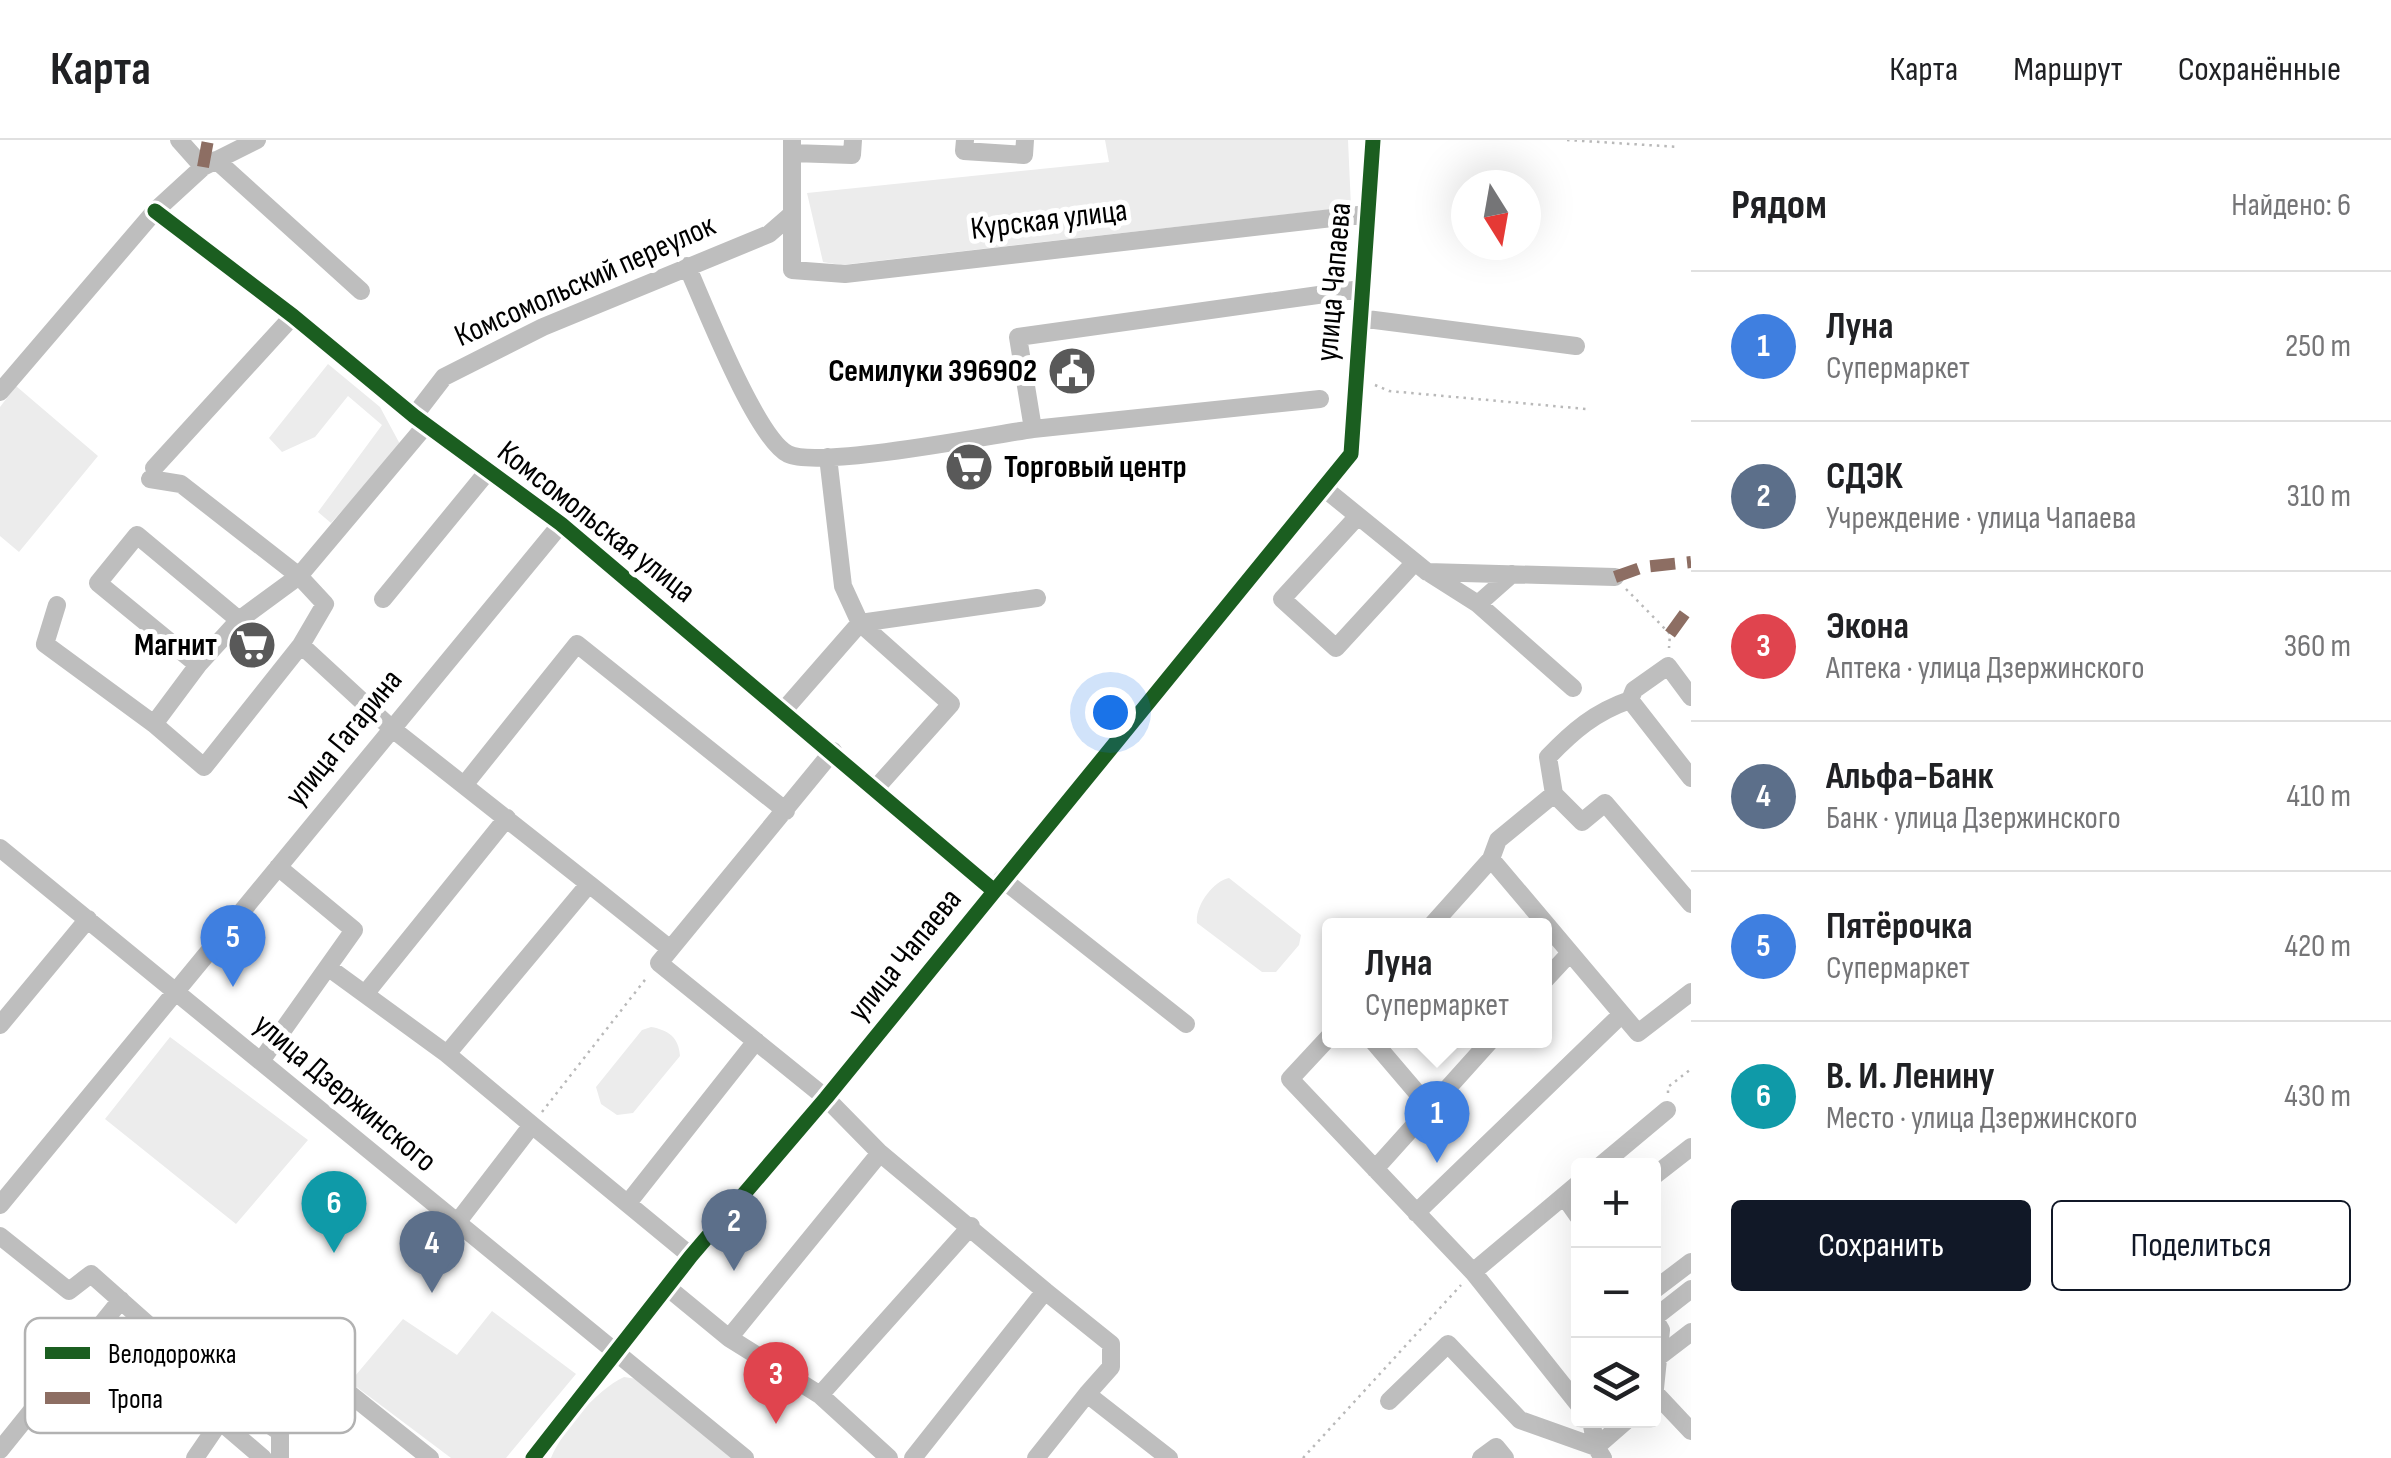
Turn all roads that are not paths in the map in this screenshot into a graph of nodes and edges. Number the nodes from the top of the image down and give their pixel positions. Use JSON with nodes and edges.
{"nodes":[{"id":1,"x":179,"y":140,"type":"edge"},
{"id":2,"x":257,"y":140,"type":"edge"},
{"id":3,"x":853,"y":140,"type":"edge"},
{"id":4,"x":965,"y":140,"type":"edge"},
{"id":5,"x":1025,"y":140,"type":"edge"},
{"id":6,"x":1373,"y":140,"type":"edge"},
{"id":7,"x":792,"y":146,"type":"edge"},
{"id":8,"x":210,"y":163,"type":"junction"},
{"id":9,"x":155,"y":211,"type":"junction"},
{"id":10,"x":792,"y":214,"type":"junction"},
{"id":11,"x":1367,"y":214,"type":"junction"},
{"id":12,"x":687,"y":266,"type":"junction"},
{"id":13,"x":1361,"y":289,"type":"junction"},
{"id":14,"x":361,"y":291,"type":"dead end"},
{"id":15,"x":294,"y":316,"type":"junction"},
{"id":16,"x":1359,"y":318,"type":"junction"},
{"id":17,"x":1576,"y":346,"type":"dead end"},
{"id":18,"x":0,"y":392,"type":"edge"},
{"id":19,"x":1320,"y":398,"type":"dead end"},
{"id":20,"x":420,"y":421,"type":"junction"},
{"id":21,"x":1032,"y":429,"type":"junction"},
{"id":22,"x":828,"y":458,"type":"junction"},
{"id":23,"x":488,"y":471,"type":"junction"},
{"id":24,"x":1324,"y":490,"type":"junction"},
{"id":25,"x":1358,"y":516,"type":"junction"},
{"id":26,"x":561,"y":524,"type":"junction"},
{"id":27,"x":1420,"y":567,"type":"junction"},
{"id":28,"x":1512,"y":574,"type":"junction"},
{"id":29,"x":299,"y":576,"type":"junction"},
{"id":30,"x":1615,"y":577,"type":"road end"},
{"id":31,"x":1037,"y":598,"type":"dead end"},
{"id":32,"x":383,"y":599,"type":"dead end"},
{"id":33,"x":1478,"y":604,"type":"junction"},
{"id":34,"x":56,"y":606,"type":"dead end"},
{"id":35,"x":239,"y":620,"type":"junction"},
{"id":36,"x":860,"y":623,"type":"junction"},
{"id":37,"x":301,"y":645,"type":"junction"},
{"id":38,"x":198,"y":665,"type":"junction"},
{"id":39,"x":1573,"y":688,"type":"dead end"},
{"id":40,"x":1691,"y":697,"type":"edge"},
{"id":41,"x":1630,"y":700,"type":"junction"},
{"id":42,"x":784,"y":710,"type":"junction"},
{"id":43,"x":154,"y":724,"type":"junction"},
{"id":44,"x":390,"y":727,"type":"junction"},
{"id":45,"x":833,"y":750,"type":"junction"},
{"id":46,"x":1691,"y":778,"type":"edge"},
{"id":47,"x":464,"y":784,"type":"junction"},
{"id":48,"x":876,"y":788,"type":"junction"},
{"id":49,"x":1554,"y":794,"type":"junction"},
{"id":50,"x":786,"y":811,"type":"junction"},
{"id":51,"x":507,"y":818,"type":"junction"},
{"id":52,"x":0,"y":848,"type":"edge"},
{"id":53,"x":1491,"y":860,"type":"junction"},
{"id":54,"x":278,"y":867,"type":"junction"},
{"id":55,"x":589,"y":884,"type":"junction"},
{"id":56,"x":997,"y":885,"type":"junction"},
{"id":57,"x":1691,"y":904,"type":"edge"},
{"id":58,"x":1437,"y":918,"type":"edge"},
{"id":59,"x":1540,"y":918,"type":"edge"},
{"id":60,"x":88,"y":919,"type":"junction"},
{"id":61,"x":1552,"y":932,"type":"edge"},
{"id":62,"x":1570,"y":953,"type":"junction"},
{"id":63,"x":664,"y":955,"type":"junction"},
{"id":64,"x":329,"y":968,"type":"junction"},
{"id":65,"x":1552,"y":972,"type":"edge"},
{"id":66,"x":175,"y":991,"type":"junction"},
{"id":67,"x":1691,"y":992,"type":"edge"},
{"id":68,"x":366,"y":994,"type":"junction"},
{"id":69,"x":1622,"y":1014,"type":"junction"},
{"id":70,"x":1186,"y":1024,"type":"dead end"},
{"id":71,"x":0,"y":1025,"type":"edge"},
{"id":72,"x":756,"y":1041,"type":"junction"},
{"id":73,"x":1322,"y":1044,"type":"edge"},
{"id":74,"x":1379,"y":1048,"type":"edge"},
{"id":75,"x":1484,"y":1048,"type":"edge"},
{"id":76,"x":446,"y":1054,"type":"junction"},
{"id":77,"x":260,"y":1061,"type":"junction"},
{"id":78,"x":826,"y":1098,"type":"junction"},
{"id":79,"x":1430,"y":1108,"type":"junction"},
{"id":80,"x":1667,"y":1110,"type":"road end"},
{"id":81,"x":532,"y":1125,"type":"junction"},
{"id":82,"x":1691,"y":1147,"type":"edge"},
{"id":83,"x":880,"y":1153,"type":"junction"},
{"id":84,"x":1610,"y":1158,"type":"edge"},
{"id":85,"x":1375,"y":1169,"type":"junction"},
{"id":86,"x":1661,"y":1171,"type":"edge"},
{"id":87,"x":1571,"y":1190,"type":"edge"},
{"id":88,"x":1564,"y":1196,"type":"junction"},
{"id":89,"x":628,"y":1202,"type":"junction"},
{"id":90,"x":0,"y":1204,"type":"edge"},
{"id":91,"x":1571,"y":1206,"type":"edge"},
{"id":92,"x":1416,"y":1213,"type":"junction"},
{"id":93,"x":456,"y":1224,"type":"junction"},
{"id":94,"x":972,"y":1226,"type":"junction"},
{"id":95,"x":0,"y":1236,"type":"edge"},
{"id":96,"x":691,"y":1256,"type":"junction"},
{"id":97,"x":1691,"y":1262,"type":"edge"},
{"id":98,"x":1472,"y":1272,"type":"junction"},
{"id":99,"x":1661,"y":1285,"type":"edge"},
{"id":100,"x":666,"y":1287,"type":"junction"},
{"id":101,"x":1691,"y":1290,"type":"edge"},
{"id":102,"x":1046,"y":1292,"type":"junction"},
{"id":103,"x":121,"y":1300,"type":"junction"},
{"id":104,"x":1661,"y":1313,"type":"edge"},
{"id":105,"x":106,"y":1318,"type":"edge"},
{"id":106,"x":141,"y":1318,"type":"edge"},
{"id":107,"x":1691,"y":1332,"type":"edge"},
{"id":108,"x":729,"y":1338,"type":"junction"},
{"id":109,"x":614,"y":1351,"type":"junction"},
{"id":110,"x":1661,"y":1355,"type":"edge"},
{"id":111,"x":820,"y":1394,"type":"junction"},
{"id":112,"x":1087,"y":1394,"type":"junction"},
{"id":113,"x":1571,"y":1395,"type":"edge"},
{"id":114,"x":355,"y":1398,"type":"edge"},
{"id":115,"x":1388,"y":1400,"type":"dead end"},
{"id":116,"x":1661,"y":1403,"type":"edge"},
{"id":117,"x":25,"y":1419,"type":"edge"},
{"id":118,"x":1596,"y":1428,"type":"edge"},
{"id":119,"x":1620,"y":1428,"type":"edge"},
{"id":120,"x":1691,"y":1431,"type":"edge"},
{"id":121,"x":214,"y":1433,"type":"edge"},
{"id":122,"x":234,"y":1433,"type":"edge"},
{"id":123,"x":0,"y":1450,"type":"edge"},
{"id":124,"x":1599,"y":1453,"type":"edge"},
{"id":125,"x":195,"y":1458,"type":"edge"},
{"id":126,"x":263,"y":1458,"type":"edge"},
{"id":127,"x":430,"y":1458,"type":"edge"},
{"id":128,"x":533,"y":1458,"type":"edge"},
{"id":129,"x":745,"y":1458,"type":"edge"},
{"id":130,"x":890,"y":1458,"type":"edge"},
{"id":131,"x":913,"y":1458,"type":"edge"},
{"id":132,"x":1036,"y":1458,"type":"edge"},
{"id":133,"x":1169,"y":1458,"type":"edge"},
{"id":134,"x":1481,"y":1458,"type":"edge"},
{"id":135,"x":1505,"y":1458,"type":"edge"}],
"edges":[{"from":1,"to":8,"type":"street"},
{"from":2,"to":8,"type":"street"},
{"from":3,"to":7,"type":"street"},
{"from":4,"to":5,"type":"street"},
{"from":6,"to":11,"type":"street","name":"улица Чапаева"},
{"from":7,"to":10,"type":"street"},
{"from":8,"to":9,"type":"street"},
{"from":8,"to":14,"type":"street"},
{"from":9,"to":15,"type":"street","name":"Комсомольская улица"},
{"from":9,"to":18,"type":"street"},
{"from":10,"to":11,"type":"street","name":"Курская улица"},
{"from":10,"to":12,"type":"street","name":"Комсомольский переулок"},
{"from":11,"to":13,"type":"street","name":"улица Чапаева"},
{"from":12,"to":20,"type":"street","name":"Комсомольский переулок"},
{"from":12,"to":22,"type":"street"},
{"from":13,"to":16,"type":"street","name":"улица Чапаева"},
{"from":13,"to":21,"type":"street"},
{"from":15,"to":20,"type":"street","name":"Комсомольская улица"},
{"from":15,"to":29,"type":"street"},
{"from":16,"to":17,"type":"street"},
{"from":16,"to":24,"type":"street","name":"улица Чапаева"},
{"from":19,"to":21,"type":"street"},
{"from":20,"to":23,"type":"street","name":"Комсомольская улица"},
{"from":20,"to":29,"type":"street","name":"Комсомольский переулок"},
{"from":21,"to":22,"type":"street"},
{"from":22,"to":36,"type":"street"},
{"from":23,"to":26,"type":"street","name":"Комсомольская улица"},
{"from":23,"to":32,"type":"street"},
{"from":24,"to":25,"type":"street"},
{"from":24,"to":56,"type":"street","name":"улица Чапаева"},
{"from":25,"to":27,"type":"street"},
{"from":25,"to":27,"type":"street"},
{"from":26,"to":42,"type":"street","name":"Комсомольская улица"},
{"from":26,"to":44,"type":"street","name":"улица Гагарина"},
{"from":27,"to":28,"type":"street"},
{"from":27,"to":33,"type":"street"},
{"from":28,"to":30,"type":"street"},
{"from":28,"to":33,"type":"street"},
{"from":29,"to":35,"type":"street","name":"Комсомольский переулок"},
{"from":29,"to":37,"type":"street"},
{"from":31,"to":36,"type":"street"},
{"from":33,"to":39,"type":"street"},
{"from":34,"to":43,"type":"street"},
{"from":35,"to":38,"type":"street","name":"Комсомольский переулок"},
{"from":35,"to":38,"type":"street"},
{"from":36,"to":42,"type":"street"},
{"from":36,"to":48,"type":"street"},
{"from":37,"to":43,"type":"street"},
{"from":37,"to":44,"type":"street"},
{"from":38,"to":43,"type":"street","name":"Комсомольский переулок"},
{"from":40,"to":41,"type":"street"},
{"from":41,"to":46,"type":"street"},
{"from":41,"to":49,"type":"street"},
{"from":42,"to":45,"type":"street","name":"Комсомольская улица"},
{"from":44,"to":47,"type":"street"},
{"from":44,"to":54,"type":"street","name":"улица Гагарина"},
{"from":45,"to":48,"type":"street","name":"Комсомольская улица"},
{"from":45,"to":50,"type":"street"},
{"from":47,"to":50,"type":"street"},
{"from":47,"to":51,"type":"street"},
{"from":48,"to":56,"type":"street","name":"Комсомольская улица"},
{"from":49,"to":53,"type":"street"},
{"from":49,"to":57,"type":"street"},
{"from":50,"to":63,"type":"street"},
{"from":51,"to":55,"type":"street"},
{"from":51,"to":68,"type":"street"},
{"from":52,"to":60,"type":"street","name":"улица Дзержинского"},
{"from":53,"to":58,"type":"street"},
{"from":53,"to":59,"type":"street"},
{"from":54,"to":64,"type":"street"},
{"from":54,"to":66,"type":"street","name":"улица Гагарина"},
{"from":55,"to":63,"type":"street"},
{"from":55,"to":76,"type":"street"},
{"from":56,"to":70,"type":"street","name":"Комсомольская улица"},
{"from":56,"to":78,"type":"street","name":"улица Чапаева"},
{"from":60,"to":66,"type":"street","name":"улица Дзержинского"},
{"from":60,"to":71,"type":"street"},
{"from":61,"to":62,"type":"street"},
{"from":62,"to":65,"type":"street"},
{"from":62,"to":69,"type":"street"},
{"from":63,"to":72,"type":"street"},
{"from":64,"to":68,"type":"street"},
{"from":64,"to":77,"type":"street"},
{"from":66,"to":77,"type":"street","name":"улица Дзержинского"},
{"from":66,"to":90,"type":"street","name":"улица Гагарина"},
{"from":67,"to":69,"type":"street"},
{"from":68,"to":76,"type":"street"},
{"from":69,"to":92,"type":"street"},
{"from":72,"to":78,"type":"street"},
{"from":72,"to":89,"type":"street"},
{"from":73,"to":85,"type":"street"},
{"from":74,"to":79,"type":"street"},
{"from":75,"to":79,"type":"street"},
{"from":76,"to":81,"type":"street"},
{"from":77,"to":93,"type":"street","name":"улица Дзержинского"},
{"from":78,"to":83,"type":"street"},
{"from":78,"to":96,"type":"street","name":"улица Чапаева"},
{"from":79,"to":85,"type":"street"},
{"from":80,"to":84,"type":"street"},
{"from":81,"to":89,"type":"street"},
{"from":81,"to":93,"type":"street"},
{"from":82,"to":86,"type":"street"},
{"from":83,"to":94,"type":"street"},
{"from":83,"to":108,"type":"street"},
{"from":85,"to":92,"type":"street"},
{"from":87,"to":88,"type":"street"},
{"from":88,"to":91,"type":"street"},
{"from":88,"to":98,"type":"street"},
{"from":89,"to":96,"type":"street"},
{"from":92,"to":98,"type":"street"},
{"from":93,"to":109,"type":"street","name":"улица Дзержинского"},
{"from":94,"to":102,"type":"street"},
{"from":94,"to":111,"type":"street"},
{"from":95,"to":103,"type":"street"},
{"from":96,"to":100,"type":"street","name":"улица Чапаева"},
{"from":97,"to":99,"type":"street"},
{"from":98,"to":113,"type":"street"},
{"from":100,"to":108,"type":"street"},
{"from":100,"to":109,"type":"street","name":"улица Чапаева"},
{"from":101,"to":104,"type":"street"},
{"from":102,"to":112,"type":"street"},
{"from":102,"to":131,"type":"street"},
{"from":103,"to":105,"type":"street"},
{"from":103,"to":106,"type":"street"},
{"from":107,"to":110,"type":"street"},
{"from":108,"to":111,"type":"street"},
{"from":109,"to":128,"type":"street","name":"улица Чапаева"},
{"from":109,"to":129,"type":"street","name":"улица Дзержинского"},
{"from":111,"to":130,"type":"street"},
{"from":112,"to":132,"type":"street"},
{"from":112,"to":133,"type":"street"},
{"from":114,"to":127,"type":"street"},
{"from":115,"to":124,"type":"street"},
{"from":116,"to":120,"type":"street"},
{"from":117,"to":123,"type":"street"},
{"from":118,"to":124,"type":"street"},
{"from":119,"to":124,"type":"street"},
{"from":121,"to":125,"type":"street"},
{"from":122,"to":126,"type":"street"},
{"from":134,"to":135,"type":"street"}]}
